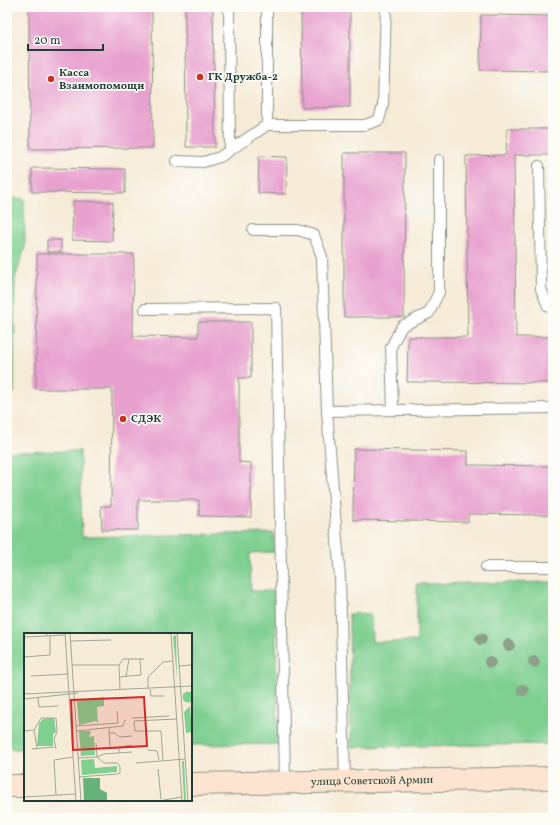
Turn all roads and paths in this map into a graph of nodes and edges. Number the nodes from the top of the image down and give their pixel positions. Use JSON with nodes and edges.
{"nodes":[{"id":1,"x":229,"y":7,"type":"edge"},
{"id":2,"x":267,"y":7,"type":"edge"},
{"id":3,"x":386,"y":7,"type":"edge"},
{"id":4,"x":267,"y":124,"type":"junction"},
{"id":5,"x":230,"y":150,"type":"junction"},
{"id":6,"x":439,"y":160,"type":"dead end"},
{"id":7,"x":176,"y":161,"type":"dead end"},
{"id":8,"x":539,"y":166,"type":"dead end"},
{"id":9,"x":253,"y":230,"type":"dead end"},
{"id":10,"x":553,"y":308,"type":"edge"},
{"id":11,"x":145,"y":309,"type":"dead end"},
{"id":12,"x":553,"y":408,"type":"edge"},
{"id":13,"x":392,"y":410,"type":"junction"},
{"id":14,"x":328,"y":411,"type":"junction"},
{"id":15,"x":486,"y":567,"type":"dead end"},
{"id":16,"x":553,"y":567,"type":"edge"},
{"id":17,"x":553,"y":778,"type":"edge"},
{"id":18,"x":345,"y":781,"type":"junction"},
{"id":19,"x":285,"y":782,"type":"junction"},
{"id":20,"x":192,"y":784,"type":"edge"},
{"id":21,"x":7,"y":786,"type":"edge"},
{"id":22,"x":24,"y":786,"type":"edge"}],
"edges":[{"from":1,"to":5,"type":"lane"},
{"from":2,"to":4,"type":"lane"},
{"from":3,"to":4,"type":"lane"},
{"from":4,"to":5,"type":"lane"},
{"from":5,"to":7,"type":"lane"},
{"from":6,"to":13,"type":"lane"},
{"from":8,"to":10,"type":"lane"},
{"from":9,"to":14,"type":"lane"},
{"from":11,"to":19,"type":"lane"},
{"from":12,"to":13,"type":"lane"},
{"from":13,"to":14,"type":"lane"},
{"from":14,"to":18,"type":"lane"},
{"from":15,"to":16,"type":"lane"},
{"from":17,"to":18,"type":"street","name":"улица Советской Армии"},
{"from":18,"to":19,"type":"street","name":"улица Советской Армии"},
{"from":19,"to":20,"type":"street","name":"улица Советской Армии"},
{"from":21,"to":22,"type":"street"}]}
